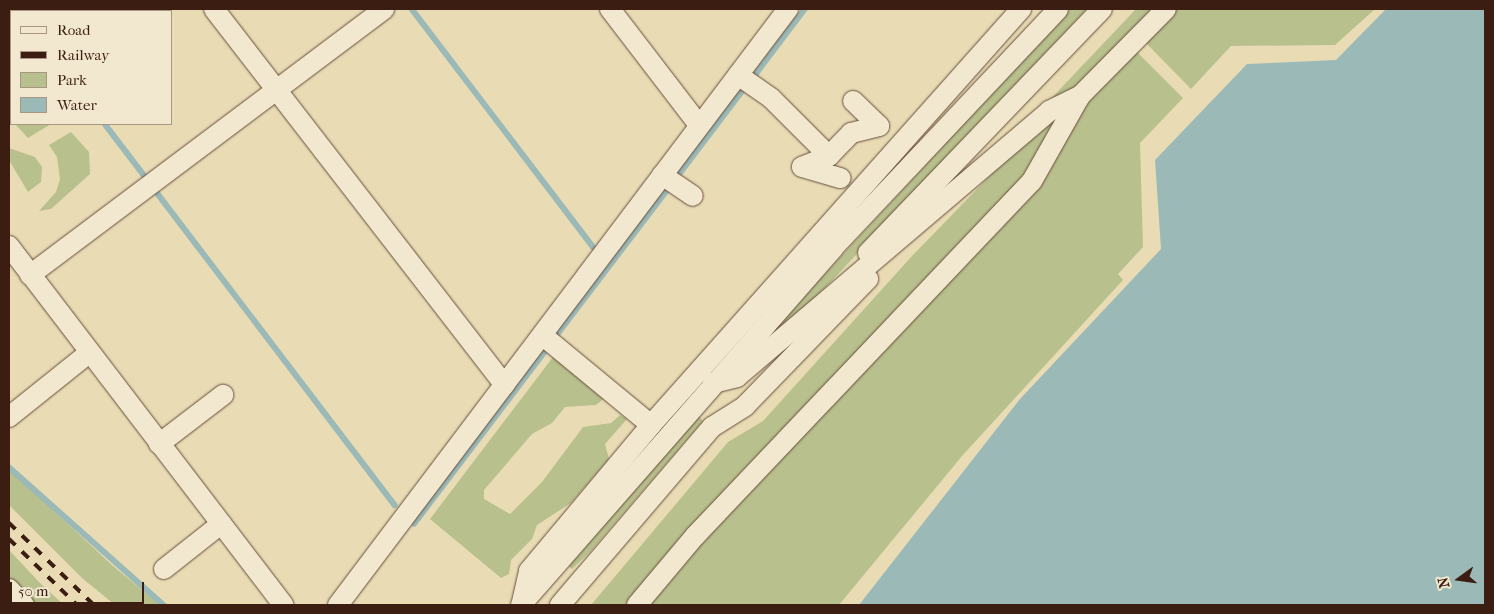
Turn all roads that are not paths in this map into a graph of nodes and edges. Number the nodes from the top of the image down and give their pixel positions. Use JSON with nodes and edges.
{"nodes":[{"id":1,"x":214,"y":9,"type":"edge"},
{"id":2,"x":384,"y":9,"type":"edge"},
{"id":3,"x":610,"y":9,"type":"edge"},
{"id":4,"x":788,"y":9,"type":"edge"},
{"id":5,"x":1021,"y":9,"type":"edge"},
{"id":6,"x":1058,"y":9,"type":"edge"},
{"id":7,"x":1102,"y":9,"type":"edge"},
{"id":8,"x":1166,"y":9,"type":"edge"},
{"id":9,"x":738,"y":75,"type":"junction"},
{"id":10,"x":277,"y":90,"type":"junction"},
{"id":11,"x":1080,"y":96,"type":"junction"},
{"id":12,"x":852,"y":101,"type":"dead end"},
{"id":13,"x":699,"y":125,"type":"junction"},
{"id":14,"x":829,"y":156,"type":"junction"},
{"id":15,"x":662,"y":175,"type":"junction"},
{"id":16,"x":840,"y":178,"type":"dead end"},
{"id":17,"x":693,"y":196,"type":"dead end"},
{"id":18,"x":920,"y":225,"type":"junction"},
{"id":19,"x":9,"y":246,"type":"edge"},
{"id":20,"x":30,"y":275,"type":"junction"},
{"id":21,"x":818,"y":305,"type":"junction"},
{"id":22,"x":542,"y":335,"type":"junction"},
{"id":23,"x":89,"y":353,"type":"junction"},
{"id":24,"x":713,"y":383,"type":"junction"},
{"id":25,"x":505,"y":385,"type":"junction"},
{"id":26,"x":223,"y":395,"type":"dead end"},
{"id":27,"x":9,"y":417,"type":"edge"},
{"id":28,"x":651,"y":425,"type":"junction"},
{"id":29,"x":159,"y":444,"type":"junction"},
{"id":30,"x":220,"y":524,"type":"junction"},
{"id":31,"x":164,"y":569,"type":"dead end"},
{"id":32,"x":9,"y":590,"type":"edge"},
{"id":33,"x":24,"y":605,"type":"edge"},
{"id":34,"x":283,"y":605,"type":"edge"},
{"id":35,"x":338,"y":605,"type":"edge"},
{"id":36,"x":521,"y":605,"type":"edge"},
{"id":37,"x":560,"y":605,"type":"edge"},
{"id":38,"x":637,"y":605,"type":"edge"}],
"edges":[{"from":1,"to":10,"type":"street"},
{"from":2,"to":10,"type":"street"},
{"from":3,"to":13,"type":"street"},
{"from":4,"to":9,"type":"street"},
{"from":5,"to":28,"type":"street"},
{"from":6,"to":24,"type":"street"},
{"from":7,"to":21,"type":"street"},
{"from":8,"to":11,"type":"street"},
{"from":9,"to":13,"type":"street"},
{"from":9,"to":14,"type":"street"},
{"from":10,"to":20,"type":"street"},
{"from":10,"to":25,"type":"street"},
{"from":11,"to":18,"type":"street"},
{"from":11,"to":38,"type":"street"},
{"from":12,"to":14,"type":"street"},
{"from":13,"to":15,"type":"street"},
{"from":14,"to":16,"type":"street"},
{"from":15,"to":17,"type":"street"},
{"from":15,"to":22,"type":"street"},
{"from":18,"to":21,"type":"street"},
{"from":18,"to":37,"type":"street"},
{"from":19,"to":20,"type":"street"},
{"from":20,"to":23,"type":"street"},
{"from":21,"to":24,"type":"street"},
{"from":22,"to":25,"type":"street"},
{"from":22,"to":28,"type":"street"},
{"from":23,"to":27,"type":"street"},
{"from":23,"to":29,"type":"street"},
{"from":24,"to":36,"type":"street"},
{"from":25,"to":35,"type":"street"},
{"from":26,"to":29,"type":"street"},
{"from":28,"to":36,"type":"street"},
{"from":29,"to":30,"type":"street"},
{"from":30,"to":31,"type":"street"},
{"from":30,"to":34,"type":"street"},
{"from":32,"to":33,"type":"street"}]}
